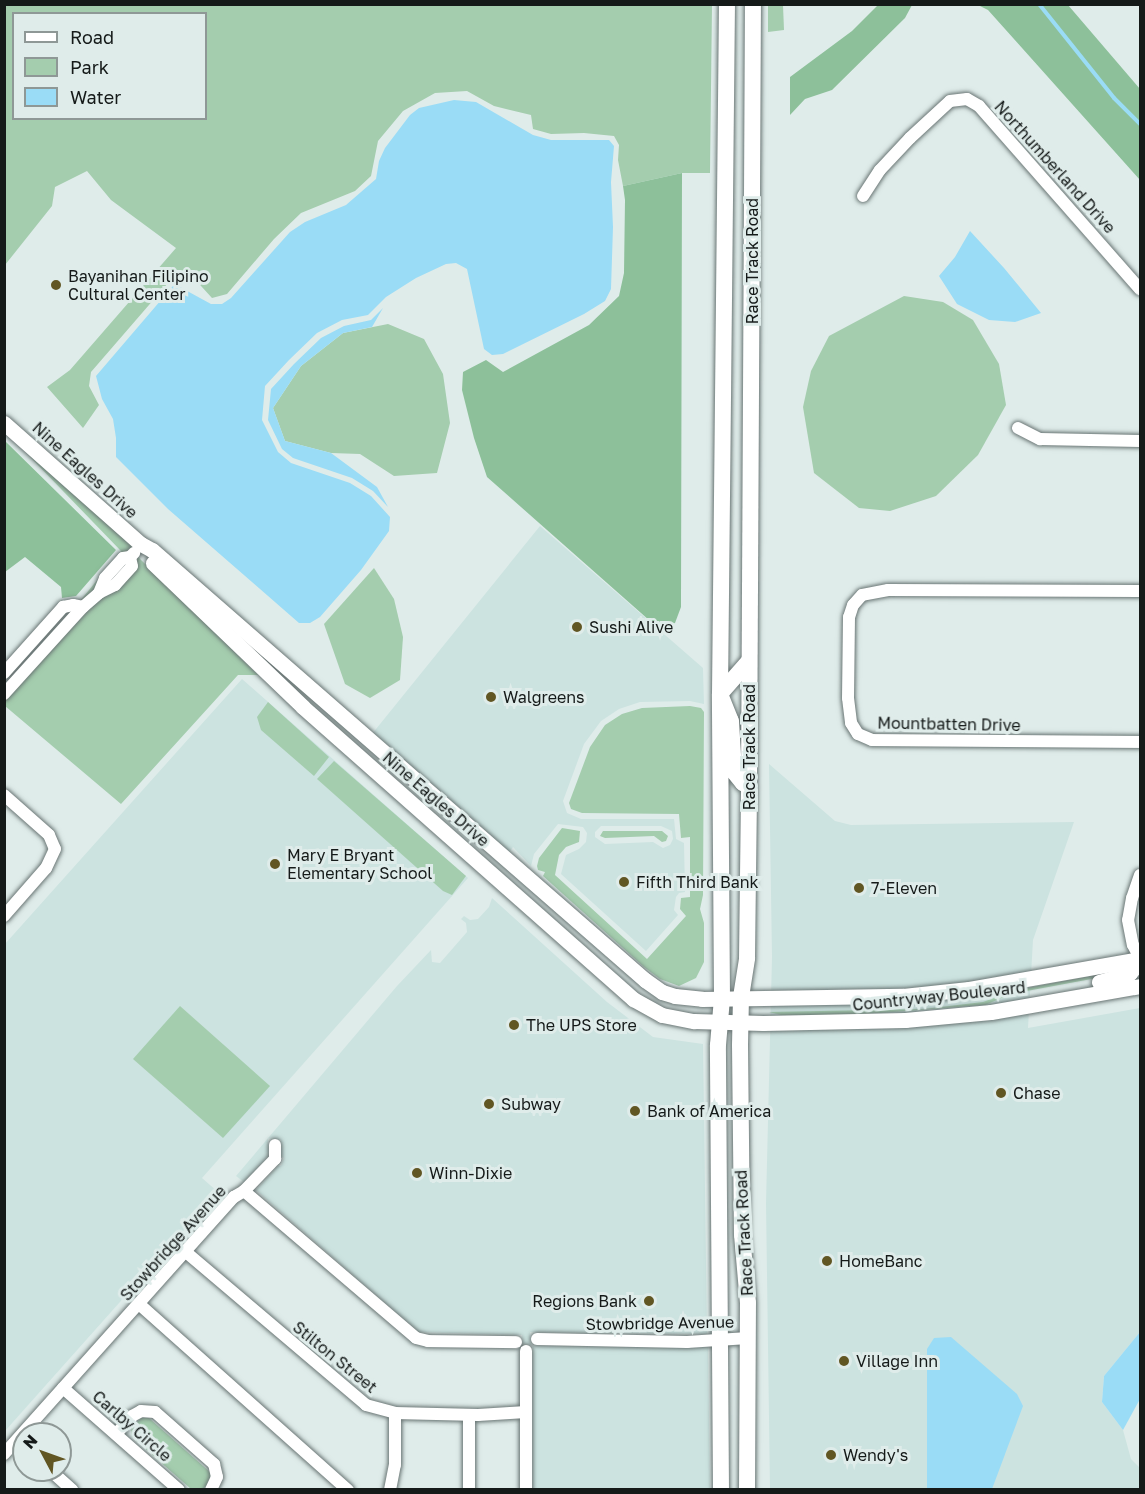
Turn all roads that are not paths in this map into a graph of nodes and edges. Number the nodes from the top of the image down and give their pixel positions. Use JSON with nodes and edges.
{"nodes":[{"id":1,"x":727,"y":4,"type":"edge"},
{"id":2,"x":753,"y":4,"type":"edge"},
{"id":3,"x":753,"y":53,"type":"junction"},
{"id":4,"x":726,"y":56,"type":"junction"},
{"id":5,"x":863,"y":196,"type":"dead end"},
{"id":6,"x":1140,"y":289,"type":"edge"},
{"id":7,"x":4,"y":423,"type":"edge"},
{"id":8,"x":1018,"y":428,"type":"dead end"},
{"id":9,"x":1140,"y":441,"type":"edge"},
{"id":10,"x":141,"y":544,"type":"junction"},
{"id":11,"x":1140,"y":591,"type":"edge"},
{"id":12,"x":83,"y":607,"type":"junction"},
{"id":13,"x":749,"y":661,"type":"junction"},
{"id":14,"x":288,"y":669,"type":"junction"},
{"id":15,"x":4,"y":673,"type":"edge"},
{"id":16,"x":275,"y":682,"type":"junction"},
{"id":17,"x":4,"y":694,"type":"edge"},
{"id":18,"x":720,"y":694,"type":"junction"},
{"id":19,"x":1140,"y":742,"type":"edge"},
{"id":20,"x":749,"y":786,"type":"junction"},
{"id":21,"x":4,"y":795,"type":"edge"},
{"id":22,"x":1140,"y":875,"type":"edge"},
{"id":23,"x":4,"y":916,"type":"edge"},
{"id":24,"x":1140,"y":957,"type":"edge"},
{"id":25,"x":1140,"y":986,"type":"edge"},
{"id":26,"x":741,"y":997,"type":"junction"},
{"id":27,"x":722,"y":998,"type":"junction"},
{"id":28,"x":984,"y":1013,"type":"junction"},
{"id":29,"x":720,"y":1022,"type":"junction"},
{"id":30,"x":740,"y":1022,"type":"junction"},
{"id":31,"x":275,"y":1145,"type":"dead end"},
{"id":32,"x":244,"y":1191,"type":"junction"},
{"id":33,"x":187,"y":1253,"type":"junction"},
{"id":34,"x":139,"y":1304,"type":"junction"},
{"id":35,"x":748,"y":1338,"type":"junction"},
{"id":36,"x":537,"y":1339,"type":"dead end"},
{"id":37,"x":719,"y":1339,"type":"junction"},
{"id":38,"x":516,"y":1342,"type":"dead end"},
{"id":39,"x":526,"y":1351,"type":"dead end"},
{"id":40,"x":63,"y":1388,"type":"junction"},
{"id":41,"x":526,"y":1412,"type":"junction"},
{"id":42,"x":395,"y":1413,"type":"junction"},
{"id":43,"x":469,"y":1415,"type":"junction"},
{"id":44,"x":37,"y":1422,"type":"edge"},
{"id":45,"x":116,"y":1434,"type":"junction"},
{"id":46,"x":179,"y":1490,"type":"edge"},
{"id":47,"x":211,"y":1490,"type":"edge"},
{"id":48,"x":348,"y":1490,"type":"edge"},
{"id":49,"x":390,"y":1490,"type":"edge"},
{"id":50,"x":469,"y":1490,"type":"edge"},
{"id":51,"x":526,"y":1490,"type":"edge"},
{"id":52,"x":721,"y":1490,"type":"edge"},
{"id":53,"x":747,"y":1490,"type":"edge"}],
"edges":[{"from":1,"to":4,"type":"main road","name":"Race Track Road"},
{"from":2,"to":3,"type":"main road","name":"Race Track Road"},
{"from":3,"to":4,"type":"main road"},
{"from":3,"to":13,"type":"main road","name":"Race Track Road"},
{"from":4,"to":18,"type":"main road","name":"Race Track Road"},
{"from":5,"to":6,"type":"street","name":"Northumberland Drive"},
{"from":7,"to":10,"type":"street","name":"Nine Eagles Drive"},
{"from":8,"to":9,"type":"street"},
{"from":10,"to":12,"type":"street"},
{"from":10,"to":14,"type":"street","name":"Nine Eagles Drive"},
{"from":10,"to":16,"type":"street","name":"Nine Eagles Drive"},
{"from":11,"to":19,"type":"street","name":"Mountbatten Drive"},
{"from":12,"to":15,"type":"street"},
{"from":12,"to":17,"type":"street"},
{"from":13,"to":18,"type":"main road"},
{"from":13,"to":20,"type":"main road","name":"Race Track Road"},
{"from":14,"to":16,"type":"street"},
{"from":14,"to":27,"type":"street","name":"Nine Eagles Drive"},
{"from":16,"to":29,"type":"street","name":"Nine Eagles Drive"},
{"from":18,"to":20,"type":"main road"},
{"from":18,"to":27,"type":"main road","name":"Race Track Road"},
{"from":20,"to":26,"type":"main road","name":"Race Track Road"},
{"from":21,"to":23,"type":"street"},
{"from":22,"to":24,"type":"street"},
{"from":24,"to":26,"type":"street","name":"Countryway Boulevard"},
{"from":24,"to":28,"type":"street"},
{"from":25,"to":28,"type":"street","name":"Countryway Boulevard"},
{"from":26,"to":27,"type":"street","name":"Nine Eagles Drive"},
{"from":26,"to":30,"type":"main road","name":"Race Track Road"},
{"from":27,"to":29,"type":"main road","name":"Race Track Road"},
{"from":28,"to":30,"type":"street","name":"Countryway Boulevard"},
{"from":29,"to":30,"type":"street","name":"Nine Eagles Drive"},
{"from":29,"to":37,"type":"main road","name":"Race Track Road"},
{"from":30,"to":35,"type":"main road","name":"Race Track Road"},
{"from":31,"to":32,"type":"street"},
{"from":32,"to":33,"type":"street","name":"Stowbridge Avenue"},
{"from":32,"to":38,"type":"street","name":"Stowbridge Avenue"},
{"from":33,"to":34,"type":"street","name":"Stowbridge Avenue"},
{"from":33,"to":42,"type":"street","name":"Stilton Street"},
{"from":34,"to":40,"type":"street","name":"Stowbridge Avenue"},
{"from":34,"to":48,"type":"street"},
{"from":35,"to":37,"type":"street","name":"Stowbridge Avenue"},
{"from":35,"to":53,"type":"main road","name":"Race Track Road"},
{"from":36,"to":37,"type":"street","name":"Stowbridge Avenue"},
{"from":37,"to":52,"type":"main road","name":"Race Track Road"},
{"from":39,"to":41,"type":"street"},
{"from":40,"to":44,"type":"street","name":"Stowbridge Avenue"},
{"from":40,"to":45,"type":"street","name":"Carlby Circle"},
{"from":41,"to":43,"type":"street","name":"Stilton Street"},
{"from":41,"to":51,"type":"street"},
{"from":42,"to":43,"type":"street","name":"Stilton Street"},
{"from":42,"to":49,"type":"street"},
{"from":43,"to":50,"type":"street"},
{"from":45,"to":46,"type":"street","name":"Carlby Circle"},
{"from":45,"to":47,"type":"street"}]}
